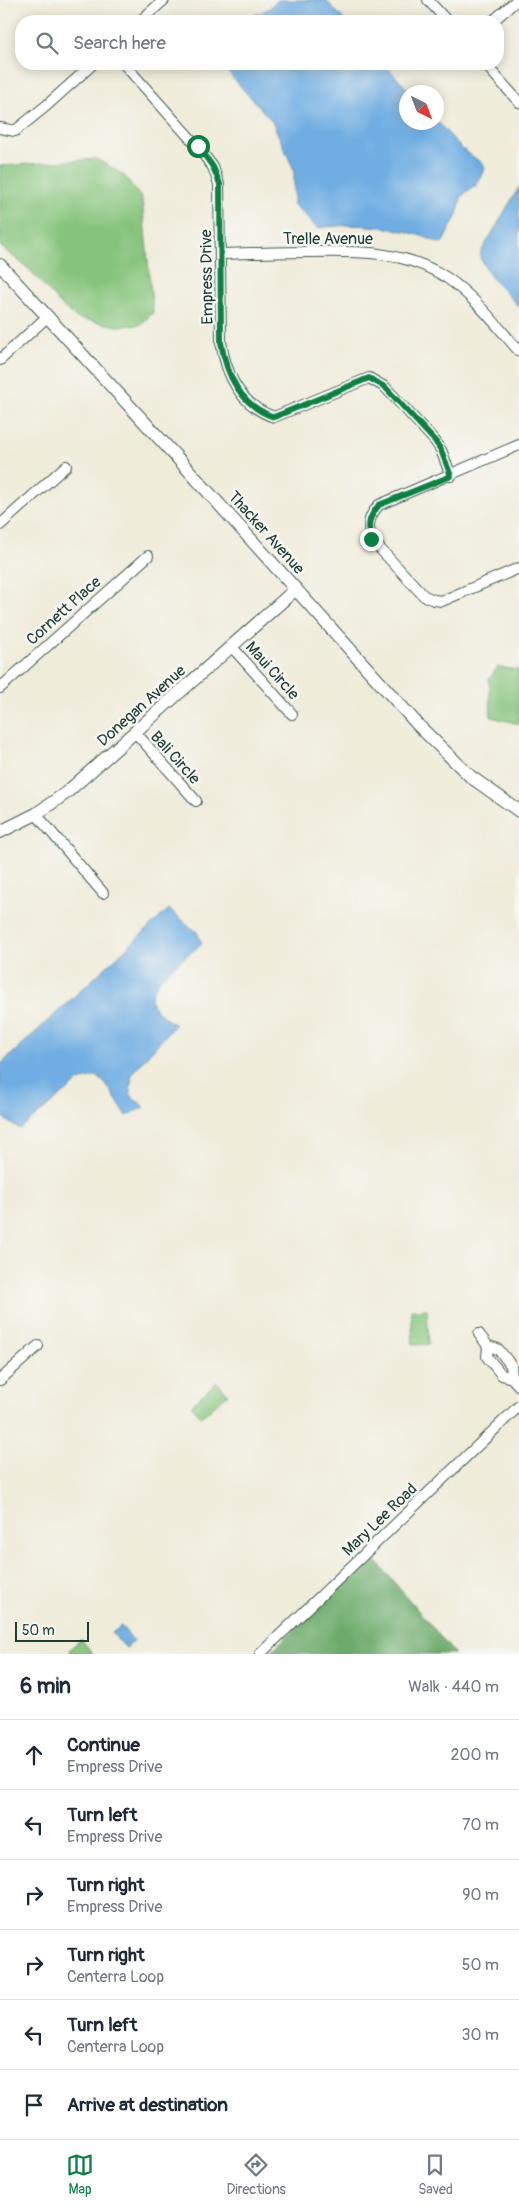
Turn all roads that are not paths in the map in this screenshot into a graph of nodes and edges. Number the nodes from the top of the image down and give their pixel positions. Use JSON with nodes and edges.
{"nodes":[{"id":1,"x":164,"y":0,"type":"edge"},
{"id":2,"x":428,"y":0,"type":"edge"},
{"id":3,"x":511,"y":2,"type":"edge"},
{"id":4,"x":147,"y":15,"type":"edge"},
{"id":5,"x":442,"y":15,"type":"edge"},
{"id":6,"x":499,"y":15,"type":"edge"},
{"id":7,"x":86,"y":70,"type":"edge"},
{"id":8,"x":129,"y":70,"type":"edge"},
{"id":9,"x":491,"y":70,"type":"edge"},
{"id":10,"x":519,"y":102,"type":"edge"},
{"id":11,"x":0,"y":128,"type":"edge"},
{"id":12,"x":221,"y":254,"type":"junction"},
{"id":13,"x":0,"y":265,"type":"edge"},
{"id":14,"x":47,"y":317,"type":"junction"},
{"id":15,"x":519,"y":351,"type":"edge"},
{"id":16,"x":0,"y":360,"type":"edge"},
{"id":17,"x":519,"y":445,"type":"edge"},
{"id":18,"x":66,"y":466,"type":"dead end"},
{"id":19,"x":451,"y":476,"type":"junction"},
{"id":20,"x":0,"y":525,"type":"edge"},
{"id":21,"x":148,"y":556,"type":"dead end"},
{"id":22,"x":519,"y":568,"type":"edge"},
{"id":23,"x":296,"y":589,"type":"junction"},
{"id":24,"x":231,"y":646,"type":"junction"},
{"id":25,"x":0,"y":688,"type":"edge"},
{"id":26,"x":292,"y":714,"type":"dead end"},
{"id":27,"x":135,"y":732,"type":"junction"},
{"id":28,"x":196,"y":801,"type":"dead end"},
{"id":29,"x":519,"y":810,"type":"edge"},
{"id":30,"x":36,"y":814,"type":"junction"},
{"id":31,"x":0,"y":832,"type":"edge"},
{"id":32,"x":103,"y":893,"type":"dead end"},
{"id":33,"x":479,"y":1334,"type":"dead end"},
{"id":34,"x":38,"y":1346,"type":"dead end"},
{"id":35,"x":0,"y":1380,"type":"edge"},
{"id":36,"x":516,"y":1382,"type":"edge"},
{"id":37,"x":519,"y":1406,"type":"edge"},
{"id":38,"x":260,"y":1654,"type":"edge"}],
"edges":[{"from":1,"to":4,"type":"street"},
{"from":2,"to":5,"type":"street"},
{"from":3,"to":6,"type":"street"},
{"from":7,"to":11,"type":"street"},
{"from":8,"to":12,"type":"street","name":"Empress Drive"},
{"from":9,"to":10,"type":"street"},
{"from":12,"to":15,"type":"street","name":"Trelle Avenue"},
{"from":12,"to":19,"type":"street","name":"Empress Drive"},
{"from":13,"to":14,"type":"street","name":"Thacker Avenue"},
{"from":14,"to":16,"type":"street"},
{"from":14,"to":23,"type":"street","name":"Thacker Avenue"},
{"from":17,"to":19,"type":"street"},
{"from":18,"to":20,"type":"street"},
{"from":19,"to":22,"type":"street"},
{"from":21,"to":25,"type":"street","name":"Cornett Place"},
{"from":23,"to":24,"type":"street","name":"Donegan Avenue"},
{"from":23,"to":29,"type":"street","name":"Thacker Avenue"},
{"from":24,"to":26,"type":"street","name":"Maui Circle"},
{"from":24,"to":27,"type":"street","name":"Donegan Avenue"},
{"from":27,"to":28,"type":"street","name":"Bali Circle"},
{"from":27,"to":30,"type":"street","name":"Donegan Avenue"},
{"from":30,"to":31,"type":"street","name":"Donegan Avenue"},
{"from":30,"to":32,"type":"street"},
{"from":33,"to":36,"type":"street"},
{"from":34,"to":35,"type":"street"},
{"from":37,"to":38,"type":"street","name":"Mary Lee Road"}]}
